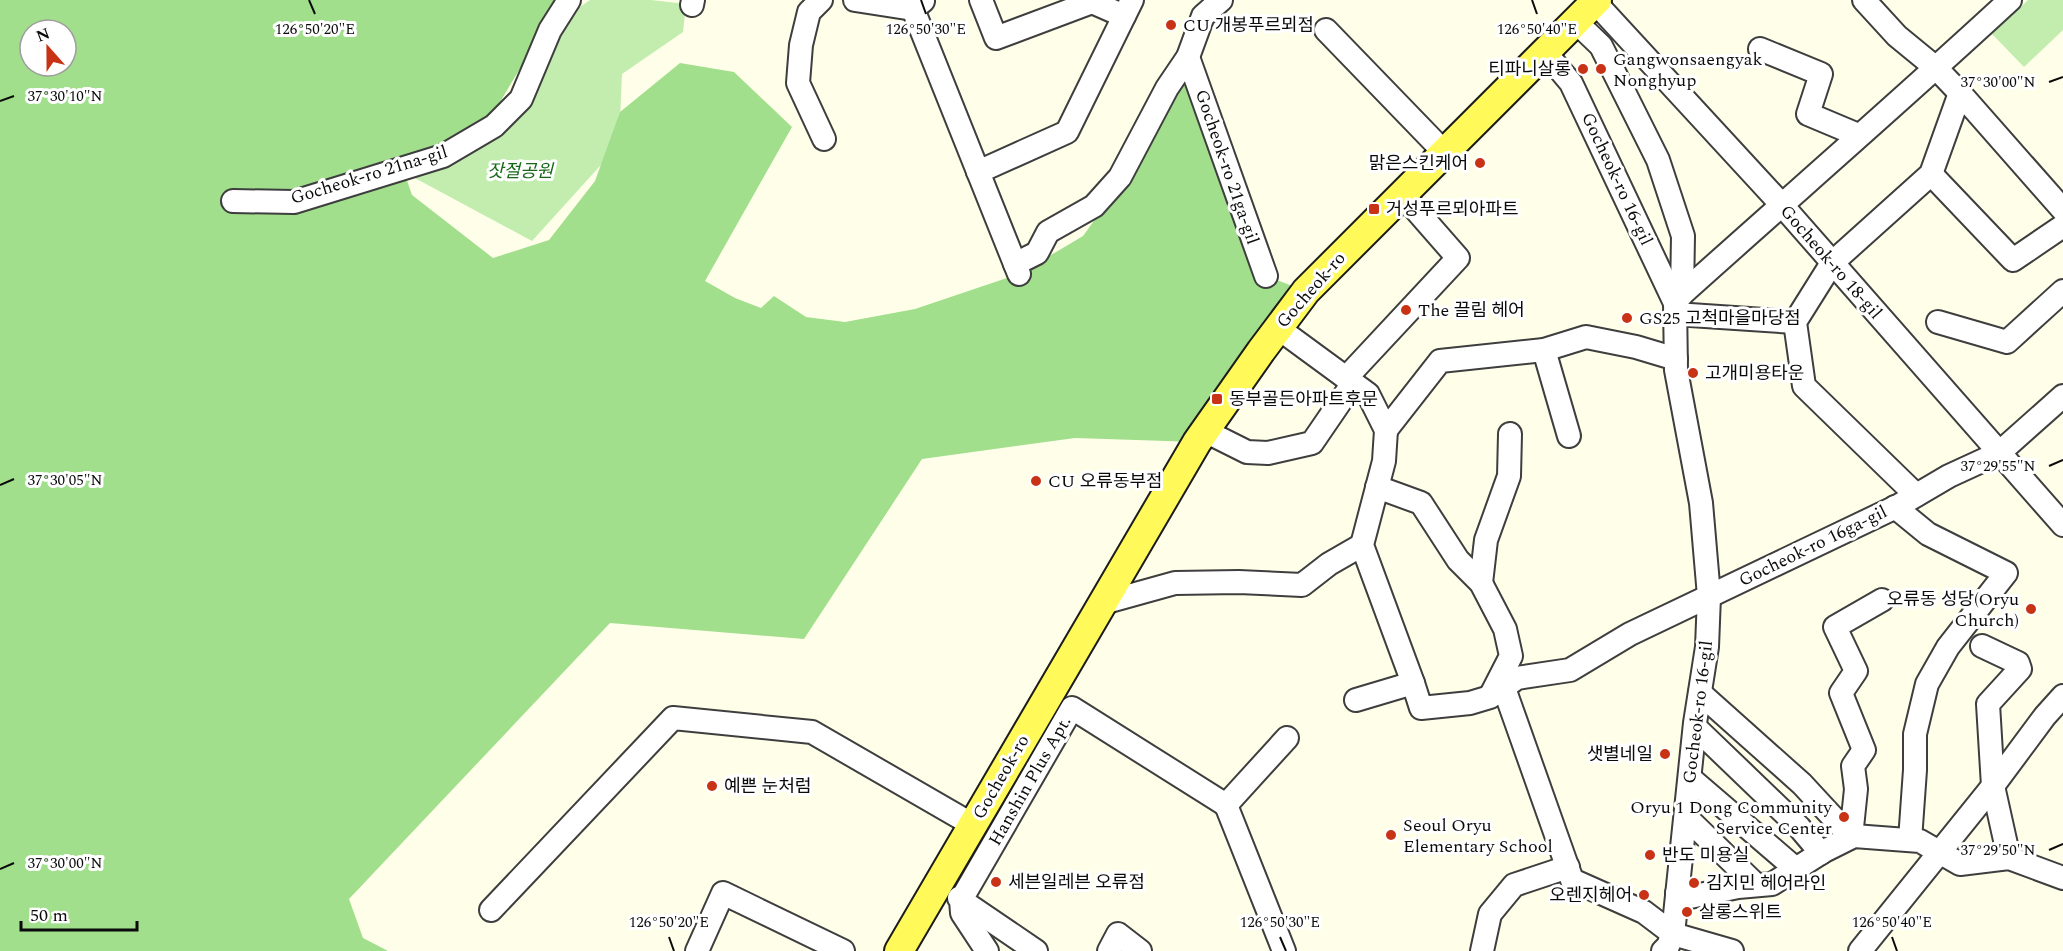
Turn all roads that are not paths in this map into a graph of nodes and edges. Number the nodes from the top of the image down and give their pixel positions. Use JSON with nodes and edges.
{"nodes":[{"id":1,"x":569,"y":0,"type":"edge"},
{"id":2,"x":821,"y":0,"type":"edge"},
{"id":3,"x":855,"y":0,"type":"edge"},
{"id":4,"x":981,"y":0,"type":"edge"},
{"id":5,"x":1221,"y":0,"type":"edge"},
{"id":6,"x":1864,"y":0,"type":"edge"},
{"id":7,"x":2010,"y":0,"type":"edge"},
{"id":8,"x":918,"y":5,"type":"edge"},
{"id":9,"x":1590,"y":6,"type":"edge"},
{"id":10,"x":1128,"y":8,"type":"edge"},
{"id":11,"x":1199,"y":8,"type":"edge"},
{"id":12,"x":1326,"y":30,"type":"dead end"},
{"id":13,"x":1760,"y":49,"type":"dead end"},
{"id":14,"x":1545,"y":52,"type":"junction"},
{"id":15,"x":1188,"y":57,"type":"junction"},
{"id":16,"x":1936,"y":68,"type":"junction"},
{"id":17,"x":1960,"y":93,"type":"junction"},
{"id":18,"x":1858,"y":135,"type":"junction"},
{"id":19,"x":824,"y":139,"type":"dead end"},
{"id":20,"x":1444,"y":152,"type":"junction"},
{"id":21,"x":978,"y":172,"type":"junction"},
{"id":22,"x":1931,"y":174,"type":"junction"},
{"id":23,"x":1402,"y":194,"type":"junction"},
{"id":24,"x":233,"y":201,"type":"dead end"},
{"id":25,"x":1781,"y":204,"type":"junction"},
{"id":26,"x":2063,"y":210,"type":"edge"},
{"id":27,"x":2063,"y":226,"type":"edge"},
{"id":28,"x":1832,"y":262,"type":"junction"},
{"id":29,"x":1266,"y":276,"type":"dead end"},
{"id":30,"x":2063,"y":291,"type":"edge"},
{"id":31,"x":1678,"y":303,"type":"junction"},
{"id":32,"x":1795,"y":322,"type":"junction"},
{"id":33,"x":1938,"y":322,"type":"dead end"},
{"id":34,"x":1278,"y":328,"type":"junction"},
{"id":35,"x":1544,"y":350,"type":"junction"},
{"id":36,"x":1676,"y":359,"type":"junction"},
{"id":37,"x":1350,"y":381,"type":"junction"},
{"id":38,"x":2063,"y":396,"type":"edge"},
{"id":39,"x":1386,"y":430,"type":"junction"},
{"id":40,"x":1205,"y":431,"type":"junction"},
{"id":41,"x":1510,"y":434,"type":"dead end"},
{"id":42,"x":1569,"y":436,"type":"dead end"},
{"id":43,"x":1999,"y":453,"type":"junction"},
{"id":44,"x":1377,"y":487,"type":"junction"},
{"id":45,"x":1916,"y":495,"type":"junction"},
{"id":46,"x":1895,"y":507,"type":"junction"},
{"id":47,"x":2063,"y":525,"type":"edge"},
{"id":48,"x":1362,"y":545,"type":"junction"},
{"id":49,"x":1481,"y":583,"type":"junction"},
{"id":50,"x":1709,"y":596,"type":"junction"},
{"id":51,"x":1882,"y":600,"type":"dead end"},
{"id":52,"x":1102,"y":603,"type":"junction"},
{"id":53,"x":1982,"y":646,"type":"dead end"},
{"id":54,"x":1413,"y":683,"type":"junction"},
{"id":55,"x":1497,"y":692,"type":"junction"},
{"id":56,"x":1700,"y":693,"type":"junction"},
{"id":57,"x":2063,"y":696,"type":"edge"},
{"id":58,"x":1356,"y":700,"type":"dead end"},
{"id":59,"x":1695,"y":727,"type":"junction"},
{"id":60,"x":1287,"y":738,"type":"dead end"},
{"id":61,"x":1690,"y":778,"type":"junction"},
{"id":62,"x":1993,"y":786,"type":"junction"},
{"id":63,"x":1226,"y":805,"type":"junction"},
{"id":64,"x":1686,"y":817,"type":"junction"},
{"id":65,"x":973,"y":825,"type":"junction"},
{"id":66,"x":1851,"y":837,"type":"junction"},
{"id":67,"x":1910,"y":840,"type":"junction"},
{"id":68,"x":1939,"y":852,"type":"junction"},
{"id":69,"x":1821,"y":853,"type":"junction"},
{"id":70,"x":2009,"y":858,"type":"junction"},
{"id":71,"x":1568,"y":867,"type":"junction"},
{"id":72,"x":1796,"y":869,"type":"junction"},
{"id":73,"x":2063,"y":878,"type":"edge"},
{"id":74,"x":936,"y":885,"type":"junction"},
{"id":75,"x":1756,"y":885,"type":"junction"},
{"id":76,"x":1677,"y":893,"type":"junction"},
{"id":77,"x":961,"y":900,"type":"junction"},
{"id":78,"x":491,"y":910,"type":"dead end"},
{"id":79,"x":1669,"y":946,"type":"edge"},
{"id":80,"x":697,"y":951,"type":"edge"},
{"id":81,"x":843,"y":951,"type":"edge"},
{"id":82,"x":899,"y":951,"type":"edge"},
{"id":83,"x":987,"y":951,"type":"edge"},
{"id":84,"x":1036,"y":951,"type":"edge"},
{"id":85,"x":1109,"y":951,"type":"edge"},
{"id":86,"x":1140,"y":951,"type":"edge"},
{"id":87,"x":1284,"y":951,"type":"edge"},
{"id":88,"x":1482,"y":951,"type":"edge"},
{"id":89,"x":1732,"y":951,"type":"edge"},
{"id":90,"x":1860,"y":951,"type":"edge"}],
"edges":[{"from":1,"to":24,"type":"street","name":"Gocheok-ro 21na-gil"},
{"from":2,"to":19,"type":"street"},
{"from":3,"to":8,"type":"street"},
{"from":4,"to":10,"type":"street"},
{"from":5,"to":11,"type":"street","name":"Gocheok-ro 21ga-gil"},
{"from":6,"to":16,"type":"street"},
{"from":7,"to":16,"type":"street"},
{"from":8,"to":21,"type":"street","name":"Gocheok-ro 21ga-gil"},
{"from":9,"to":14,"type":"main road","name":"Gocheok-ro"},
{"from":9,"to":25,"type":"street","name":"Gocheok-ro 18-gil"},
{"from":9,"to":31,"type":"street"},
{"from":10,"to":21,"type":"street"},
{"from":11,"to":15,"type":"street","name":"Gocheok-ro 21ga-gil"},
{"from":12,"to":20,"type":"street"},
{"from":13,"to":18,"type":"street"},
{"from":14,"to":20,"type":"main road","name":"Gocheok-ro"},
{"from":14,"to":31,"type":"street","name":"Gocheok-ro 16-gil"},
{"from":15,"to":21,"type":"street","name":"Gocheok-ro 21ga-gil"},
{"from":15,"to":29,"type":"street","name":"Gocheok-ro 21ga-gil"},
{"from":16,"to":17,"type":"street"},
{"from":16,"to":18,"type":"street"},
{"from":17,"to":22,"type":"street"},
{"from":17,"to":26,"type":"street"},
{"from":18,"to":25,"type":"street"},
{"from":20,"to":23,"type":"main road","name":"Gocheok-ro"},
{"from":22,"to":27,"type":"street"},
{"from":22,"to":28,"type":"street"},
{"from":23,"to":34,"type":"main road","name":"Gocheok-ro"},
{"from":23,"to":37,"type":"street"},
{"from":25,"to":28,"type":"street","name":"Gocheok-ro 18-gil"},
{"from":25,"to":31,"type":"street"},
{"from":28,"to":32,"type":"street"},
{"from":28,"to":43,"type":"street","name":"Gocheok-ro 18-gil"},
{"from":30,"to":33,"type":"street"},
{"from":31,"to":32,"type":"street"},
{"from":31,"to":36,"type":"street","name":"Gocheok-ro 16-gil"},
{"from":32,"to":45,"type":"street"},
{"from":34,"to":37,"type":"street"},
{"from":34,"to":40,"type":"main road","name":"Gocheok-ro"},
{"from":35,"to":36,"type":"street"},
{"from":35,"to":39,"type":"street"},
{"from":35,"to":42,"type":"street"},
{"from":36,"to":50,"type":"street","name":"Gocheok-ro 16-gil"},
{"from":37,"to":39,"type":"street"},
{"from":37,"to":40,"type":"street"},
{"from":38,"to":43,"type":"street","name":"Gocheok-ro 16ga-gil"},
{"from":39,"to":44,"type":"street"},
{"from":40,"to":52,"type":"main road","name":"Gocheok-ro"},
{"from":41,"to":49,"type":"street"},
{"from":43,"to":45,"type":"street","name":"Gocheok-ro 16ga-gil"},
{"from":43,"to":47,"type":"street","name":"Gocheok-ro 18-gil"},
{"from":44,"to":48,"type":"street"},
{"from":44,"to":49,"type":"street"},
{"from":45,"to":46,"type":"street","name":"Gocheok-ro 16ga-gil"},
{"from":46,"to":50,"type":"street","name":"Gocheok-ro 16ga-gil"},
{"from":46,"to":67,"type":"street"},
{"from":48,"to":52,"type":"street"},
{"from":48,"to":54,"type":"street"},
{"from":49,"to":55,"type":"street"},
{"from":50,"to":55,"type":"street"},
{"from":50,"to":56,"type":"street","name":"Gocheok-ro 16-gil"},
{"from":51,"to":66,"type":"street"},
{"from":52,"to":65,"type":"main road","name":"Gocheok-ro"},
{"from":53,"to":62,"type":"street"},
{"from":54,"to":55,"type":"street"},
{"from":54,"to":58,"type":"street"},
{"from":55,"to":71,"type":"street"},
{"from":56,"to":59,"type":"street","name":"Gocheok-ro 16-gil"},
{"from":56,"to":66,"type":"street"},
{"from":57,"to":62,"type":"street"},
{"from":59,"to":61,"type":"street","name":"Gocheok-ro 16-gil"},
{"from":59,"to":69,"type":"street"},
{"from":60,"to":63,"type":"street"},
{"from":61,"to":64,"type":"street","name":"Gocheok-ro 16-gil"},
{"from":61,"to":72,"type":"street"},
{"from":62,"to":68,"type":"street"},
{"from":62,"to":70,"type":"street"},
{"from":63,"to":77,"type":"street","name":"Hanshin Plus Apt."},
{"from":63,"to":87,"type":"street"},
{"from":64,"to":75,"type":"street"},
{"from":64,"to":76,"type":"street","name":"Gocheok-ro 16-gil"},
{"from":65,"to":74,"type":"main road","name":"Gocheok-ro"},
{"from":65,"to":78,"type":"street"},
{"from":66,"to":67,"type":"street"},
{"from":66,"to":69,"type":"street"},
{"from":67,"to":68,"type":"street"},
{"from":68,"to":70,"type":"street"},
{"from":68,"to":90,"type":"street"},
{"from":69,"to":72,"type":"street"},
{"from":70,"to":73,"type":"street"},
{"from":71,"to":79,"type":"street"},
{"from":71,"to":88,"type":"street"},
{"from":72,"to":75,"type":"street"},
{"from":74,"to":77,"type":"street"},
{"from":74,"to":82,"type":"main road","name":"Gocheok-ro"},
{"from":75,"to":76,"type":"street"},
{"from":76,"to":79,"type":"street","name":"Gocheok-ro 16-gil"},
{"from":77,"to":83,"type":"street"},
{"from":77,"to":84,"type":"street"},
{"from":79,"to":89,"type":"street"},
{"from":80,"to":81,"type":"street"},
{"from":85,"to":86,"type":"street"}]}
